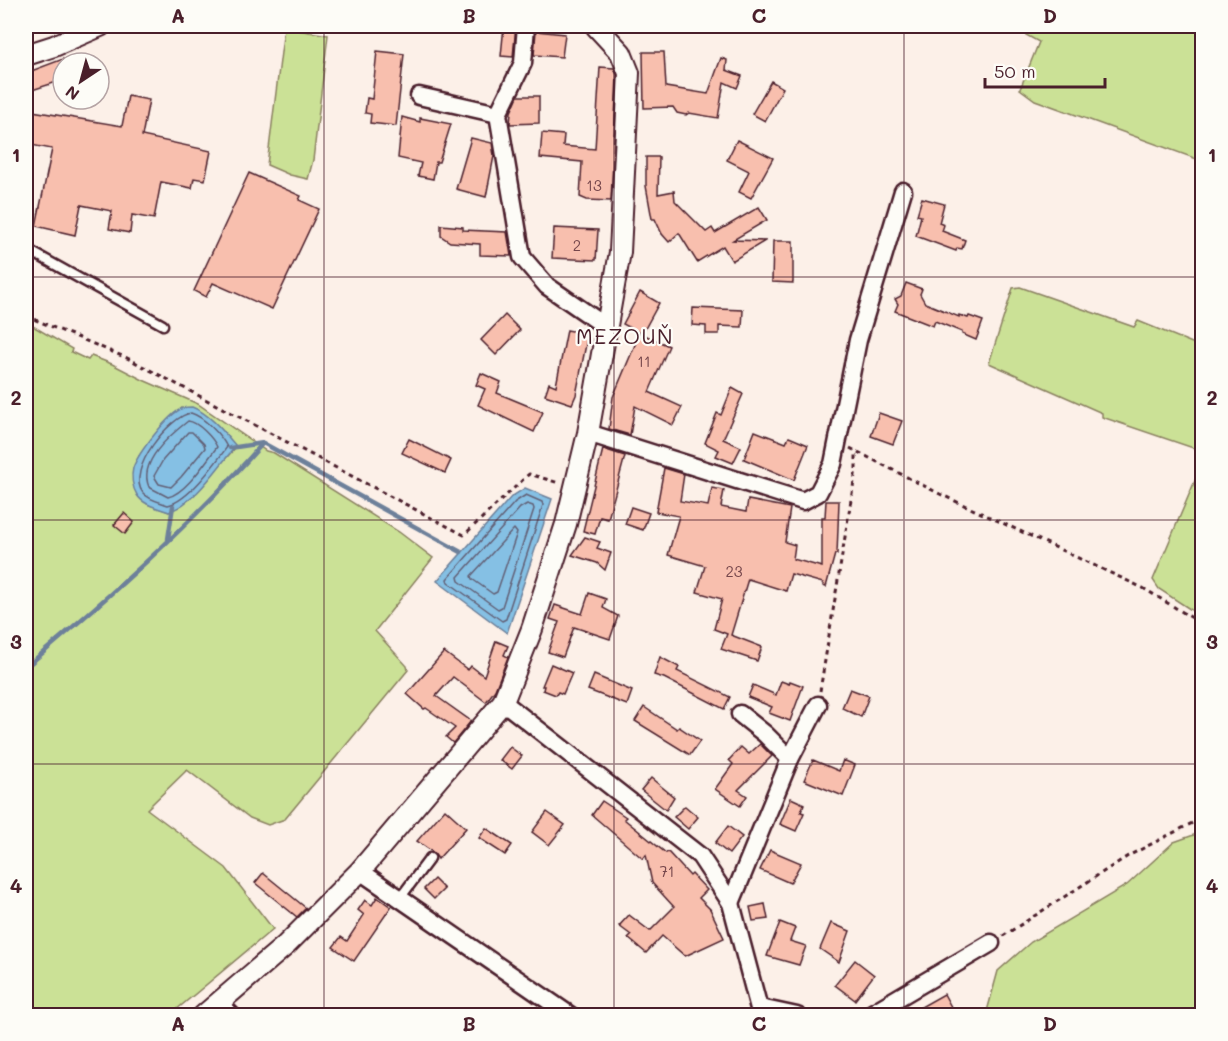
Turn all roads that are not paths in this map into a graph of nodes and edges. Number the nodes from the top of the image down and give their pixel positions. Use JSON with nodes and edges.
{"nodes":[{"id":1,"x":100,"y":26,"type":"edge"},
{"id":2,"x":526,"y":26,"type":"edge"},
{"id":3,"x":596,"y":26,"type":"edge"},
{"id":4,"x":26,"y":55,"type":"edge"},
{"id":5,"x":419,"y":96,"type":"dead end"},
{"id":6,"x":498,"y":114,"type":"junction"},
{"id":7,"x":903,"y":191,"type":"dead end"},
{"id":8,"x":26,"y":245,"type":"edge"},
{"id":9,"x":163,"y":325,"type":"dead end"},
{"id":10,"x":608,"y":328,"type":"junction"},
{"id":11,"x":588,"y":433,"type":"junction"},
{"id":12,"x":503,"y":702,"type":"junction"},
{"id":13,"x":818,"y":705,"type":"road end"},
{"id":14,"x":740,"y":714,"type":"dead end"},
{"id":15,"x":790,"y":759,"type":"junction"},
{"id":16,"x":430,"y":858,"type":"dead end"},
{"id":17,"x":360,"y":871,"type":"junction"},
{"id":18,"x":399,"y":898,"type":"junction"},
{"id":19,"x":731,"y":903,"type":"junction"},
{"id":20,"x":991,"y":943,"type":"road end"},
{"id":21,"x":225,"y":1009,"type":"edge"},
{"id":22,"x":761,"y":1012,"type":"edge"},
{"id":23,"x":202,"y":1016,"type":"edge"},
{"id":24,"x":571,"y":1016,"type":"edge"},
{"id":25,"x":797,"y":1016,"type":"edge"},
{"id":26,"x":867,"y":1016,"type":"edge"}],
"edges":[{"from":1,"to":4,"type":"street"},
{"from":2,"to":6,"type":"street"},
{"from":3,"to":10,"type":"street"},
{"from":5,"to":6,"type":"street"},
{"from":6,"to":10,"type":"street"},
{"from":7,"to":11,"type":"street"},
{"from":8,"to":9,"type":"lane"},
{"from":10,"to":11,"type":"street"},
{"from":11,"to":12,"type":"street"},
{"from":12,"to":17,"type":"street"},
{"from":12,"to":19,"type":"street"},
{"from":13,"to":15,"type":"street"},
{"from":14,"to":15,"type":"street"},
{"from":15,"to":19,"type":"street"},
{"from":16,"to":18,"type":"lane"},
{"from":17,"to":18,"type":"street"},
{"from":17,"to":21,"type":"street"},
{"from":18,"to":24,"type":"street"},
{"from":19,"to":22,"type":"street"},
{"from":20,"to":26,"type":"street"},
{"from":21,"to":23,"type":"street"},
{"from":22,"to":25,"type":"street"}]}
